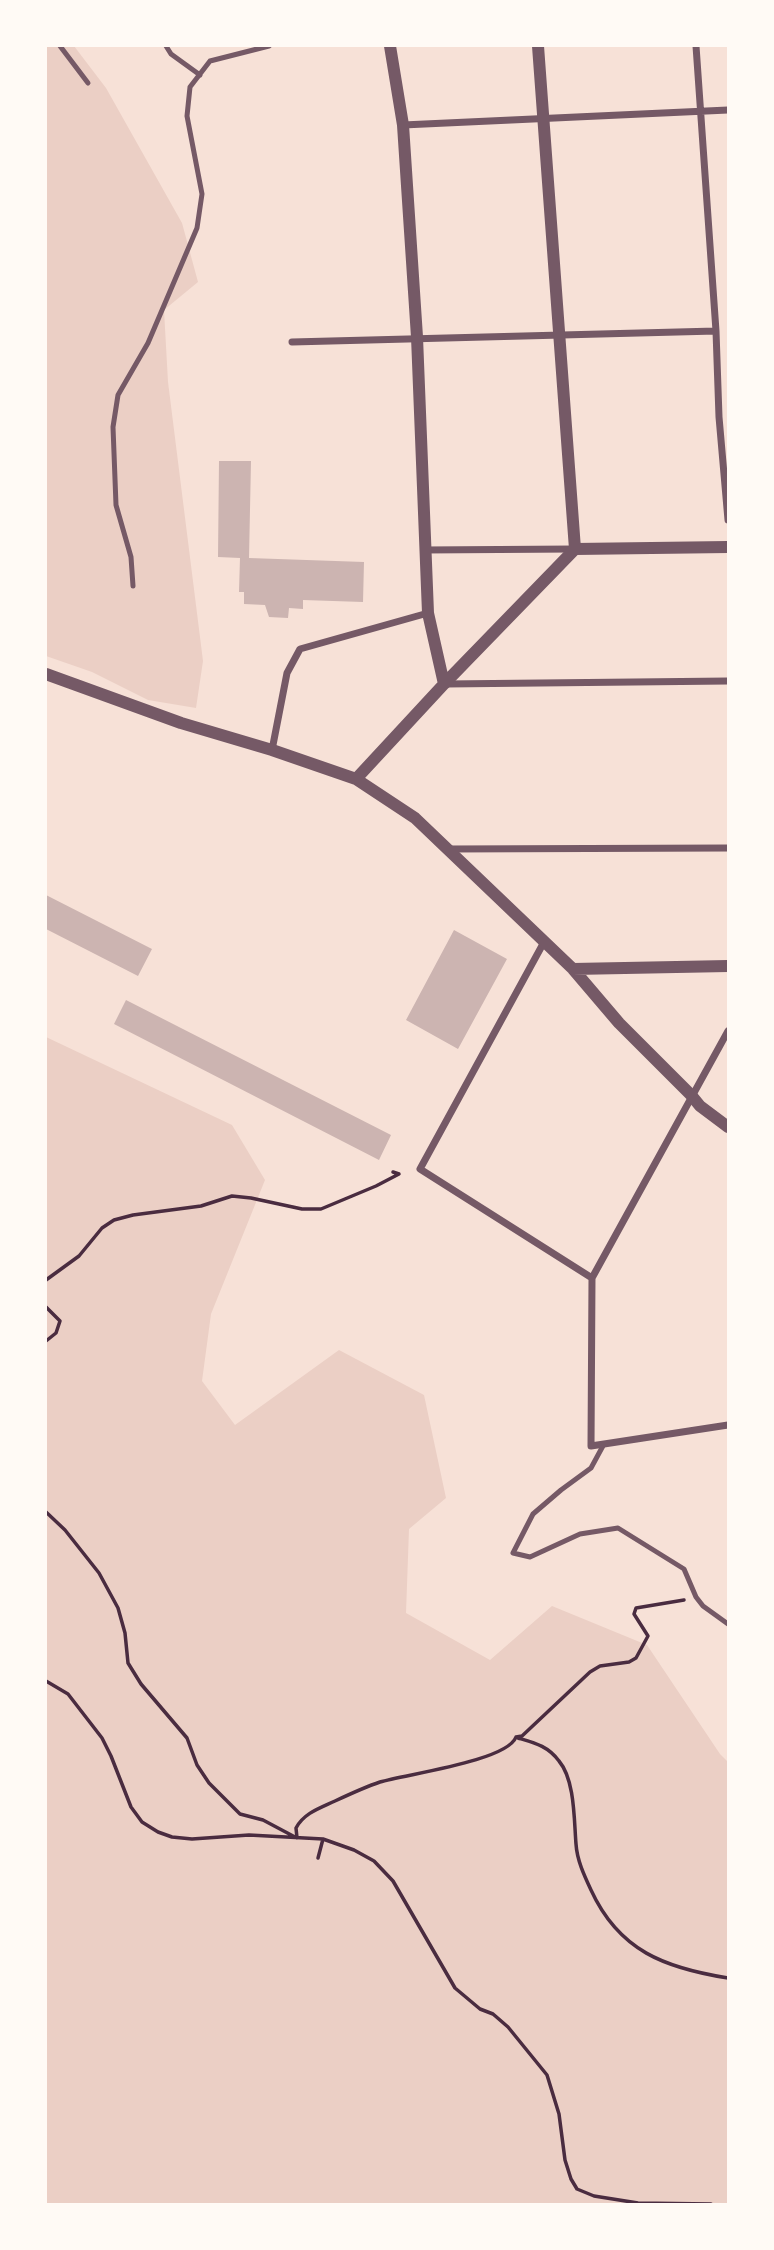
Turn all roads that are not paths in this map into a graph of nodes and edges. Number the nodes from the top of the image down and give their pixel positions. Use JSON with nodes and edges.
{"nodes":[{"id":1,"x":60,"y":46,"type":"edge"},
{"id":2,"x":166,"y":46,"type":"edge"},
{"id":3,"x":269,"y":46,"type":"edge"},
{"id":4,"x":390,"y":46,"type":"edge"},
{"id":5,"x":538,"y":46,"type":"edge"},
{"id":6,"x":696,"y":46,"type":"edge"},
{"id":7,"x":200,"y":75,"type":"junction"},
{"id":8,"x":88,"y":83,"type":"dead end"},
{"id":9,"x":729,"y":110,"type":"edge"},
{"id":10,"x":701,"y":111,"type":"junction"},
{"id":11,"x":544,"y":118,"type":"junction"},
{"id":12,"x":403,"y":125,"type":"junction"},
{"id":13,"x":716,"y":331,"type":"junction"},
{"id":14,"x":559,"y":334,"type":"junction"},
{"id":15,"x":417,"y":337,"type":"junction"},
{"id":16,"x":292,"y":342,"type":"dead end"},
{"id":17,"x":719,"y":417,"type":"junction"},
{"id":18,"x":729,"y":417,"type":"edge"},
{"id":19,"x":729,"y":520,"type":"edge"},
{"id":20,"x":729,"y":547,"type":"edge"},
{"id":21,"x":575,"y":549,"type":"junction"},
{"id":22,"x":424,"y":550,"type":"junction"},
{"id":23,"x":133,"y":586,"type":"dead end"},
{"id":24,"x":428,"y":613,"type":"junction"},
{"id":25,"x":46,"y":674,"type":"edge"},
{"id":26,"x":729,"y":681,"type":"edge"},
{"id":27,"x":444,"y":684,"type":"junction"},
{"id":28,"x":272,"y":750,"type":"junction"},
{"id":29,"x":356,"y":779,"type":"junction"},
{"id":30,"x":729,"y":848,"type":"edge"},
{"id":31,"x":448,"y":849,"type":"junction"},
{"id":32,"x":544,"y":942,"type":"junction"},
{"id":33,"x":729,"y":966,"type":"edge"},
{"id":34,"x":573,"y":970,"type":"junction"},
{"id":35,"x":729,"y":1031,"type":"edge"},
{"id":36,"x":691,"y":1095,"type":"junction"},
{"id":37,"x":729,"y":1127,"type":"edge"},
{"id":38,"x":592,"y":1278,"type":"junction"},
{"id":39,"x":729,"y":1425,"type":"edge"},
{"id":40,"x":604,"y":1444,"type":"junction"},
{"id":41,"x":729,"y":1625,"type":"edge"}],
"edges":[{"from":1,"to":8,"type":"lane"},
{"from":2,"to":7,"type":"lane"},
{"from":3,"to":7,"type":"lane"},
{"from":4,"to":12,"type":"street"},
{"from":5,"to":11,"type":"street"},
{"from":6,"to":10,"type":"street"},
{"from":7,"to":23,"type":"lane"},
{"from":9,"to":10,"type":"street"},
{"from":10,"to":11,"type":"street"},
{"from":10,"to":13,"type":"street"},
{"from":11,"to":12,"type":"street"},
{"from":11,"to":14,"type":"street"},
{"from":12,"to":15,"type":"street"},
{"from":13,"to":14,"type":"street"},
{"from":13,"to":17,"type":"street"},
{"from":14,"to":15,"type":"street"},
{"from":14,"to":21,"type":"street"},
{"from":15,"to":16,"type":"street"},
{"from":15,"to":22,"type":"street"},
{"from":17,"to":18,"type":"street"},
{"from":17,"to":19,"type":"street"},
{"from":20,"to":21,"type":"street"},
{"from":21,"to":22,"type":"street"},
{"from":21,"to":27,"type":"street"},
{"from":22,"to":24,"type":"street"},
{"from":24,"to":27,"type":"street"},
{"from":24,"to":28,"type":"street"},
{"from":25,"to":28,"type":"street"},
{"from":26,"to":27,"type":"street"},
{"from":27,"to":29,"type":"street"},
{"from":28,"to":29,"type":"street"},
{"from":29,"to":31,"type":"street"},
{"from":30,"to":31,"type":"street"},
{"from":31,"to":32,"type":"street"},
{"from":32,"to":34,"type":"street"},
{"from":32,"to":38,"type":"street"},
{"from":33,"to":34,"type":"street"},
{"from":34,"to":36,"type":"street"},
{"from":35,"to":36,"type":"street"},
{"from":36,"to":37,"type":"street"},
{"from":36,"to":38,"type":"street"},
{"from":38,"to":40,"type":"street"},
{"from":39,"to":40,"type":"street"},
{"from":40,"to":41,"type":"lane"}]}
